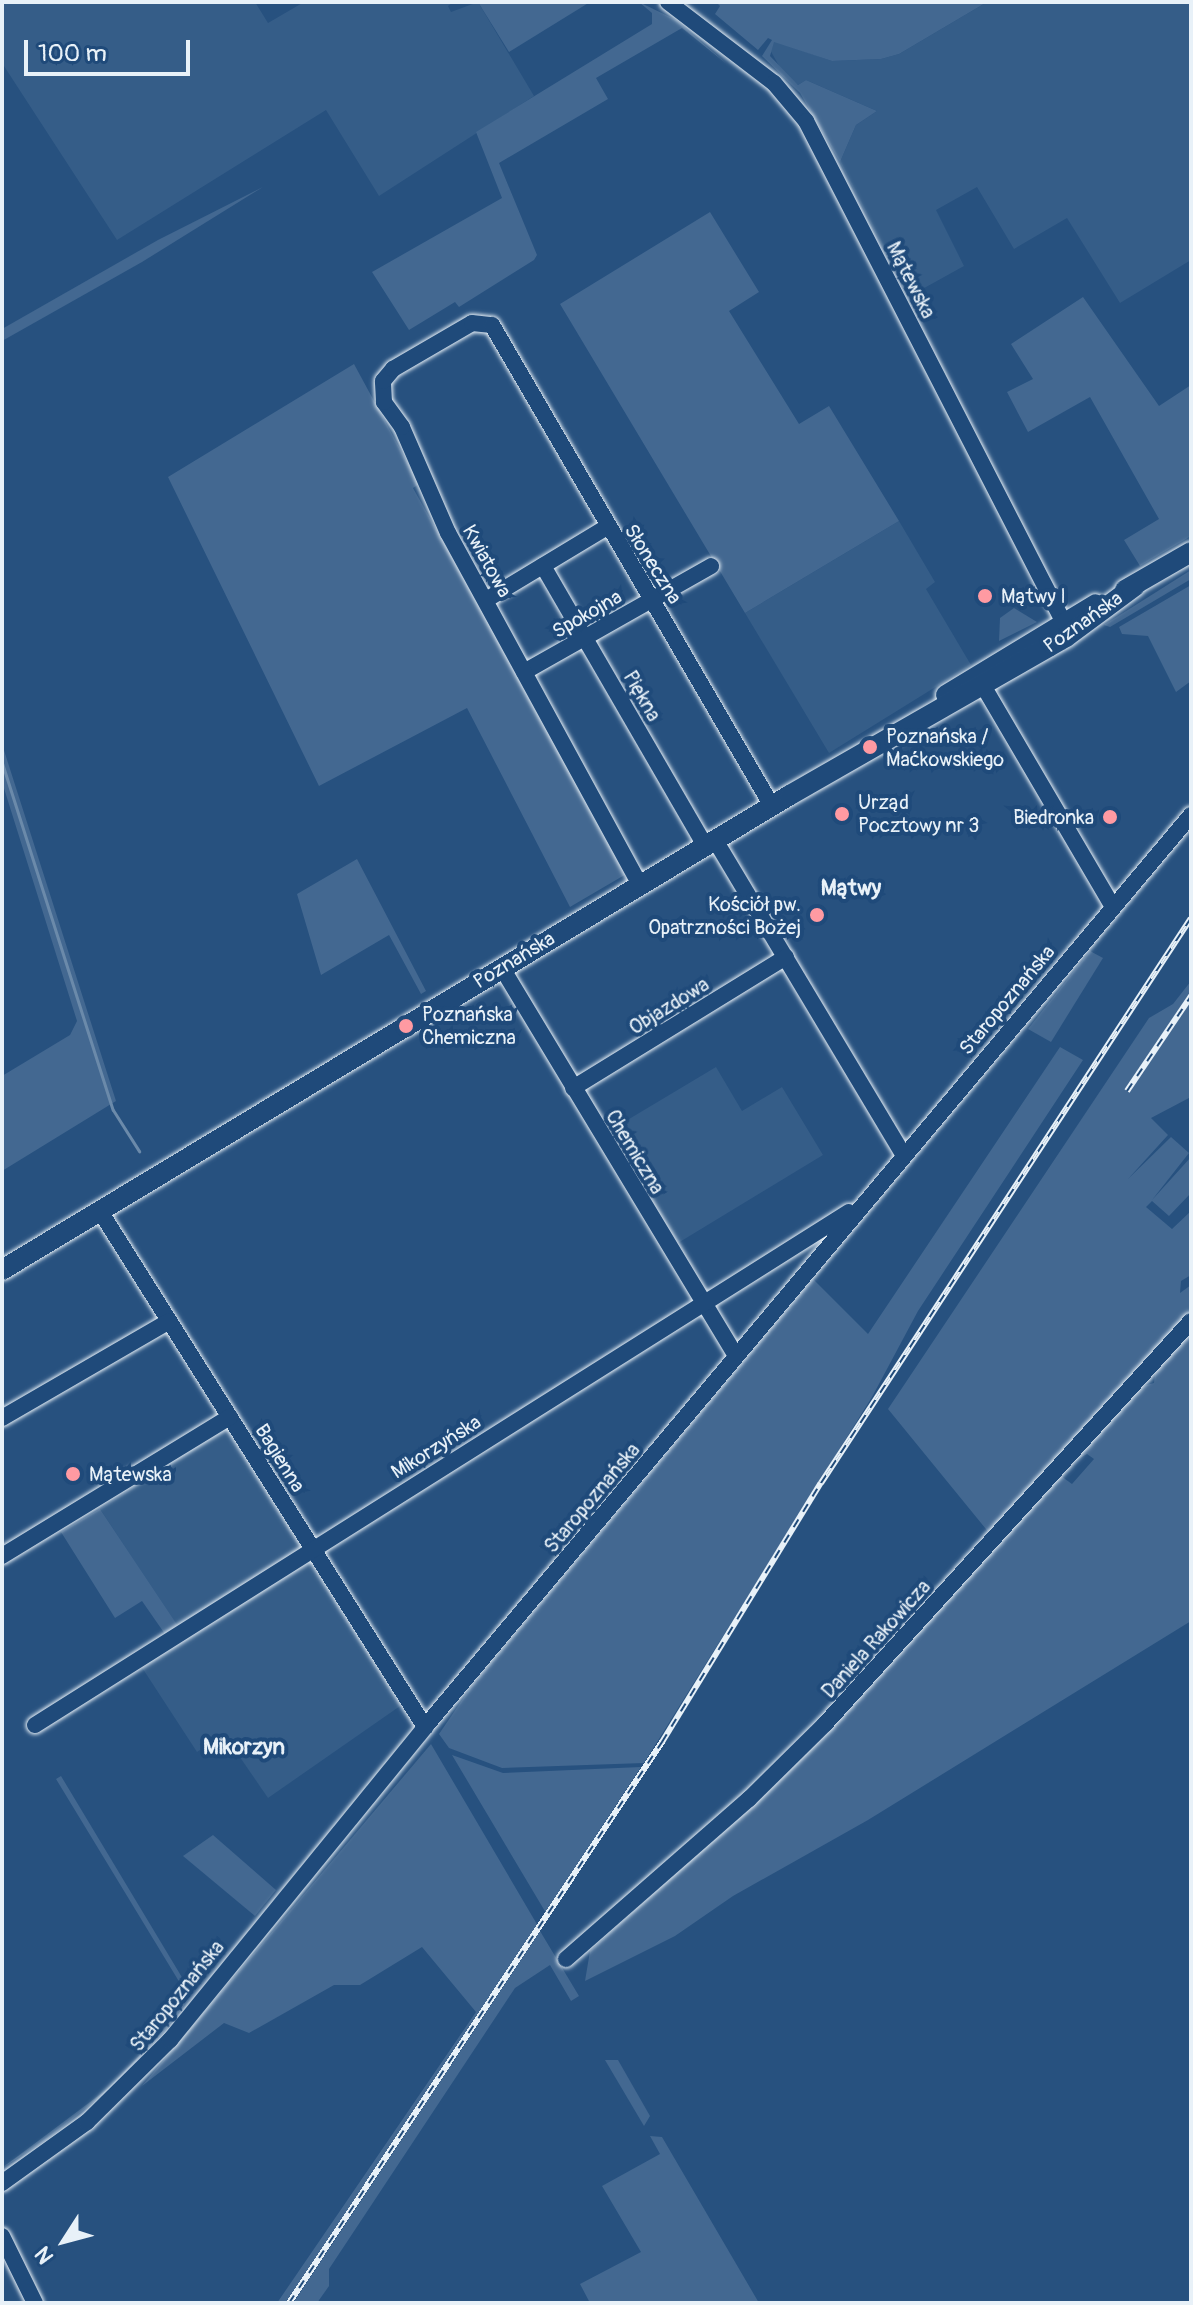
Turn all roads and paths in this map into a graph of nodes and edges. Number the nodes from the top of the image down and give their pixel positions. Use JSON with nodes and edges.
{"nodes":[{"id":1,"x":668,"y":2,"type":"edge"},
{"id":2,"x":502,"y":343,"type":"joint"},
{"id":3,"x":607,"y":527,"type":"junction"},
{"id":4,"x":1191,"y":552,"type":"edge"},
{"id":5,"x":543,"y":566,"type":"junction"},
{"id":6,"x":711,"y":566,"type":"dead end"},
{"id":7,"x":1135,"y":586,"type":"junction"},
{"id":8,"x":653,"y":599,"type":"junction"},
{"id":9,"x":486,"y":600,"type":"junction"},
{"id":10,"x":1063,"y":621,"type":"junction"},
{"id":11,"x":1089,"y":621,"type":"junction"},
{"id":12,"x":586,"y":638,"type":"junction"},
{"id":13,"x":1047,"y":648,"type":"junction"},
{"id":14,"x":524,"y":672,"type":"junction"},
{"id":15,"x":980,"y":680,"type":"junction"},
{"id":16,"x":772,"y":806,"type":"junction"},
{"id":17,"x":1191,"y":815,"type":"edge"},
{"id":18,"x":710,"y":843,"type":"junction"},
{"id":19,"x":640,"y":885,"type":"junction"},
{"id":20,"x":1113,"y":907,"type":"junction"},
{"id":21,"x":786,"y":957,"type":"junction"},
{"id":22,"x":502,"y":968,"type":"junction"},
{"id":23,"x":573,"y":1088,"type":"junction"},
{"id":24,"x":903,"y":1154,"type":"junction"},
{"id":25,"x":861,"y":1205,"type":"junction"},
{"id":26,"x":100,"y":1211,"type":"junction"},
{"id":27,"x":817,"y":1231,"type":"junction"},
{"id":28,"x":829,"y":1244,"type":"junction"},
{"id":29,"x":2,"y":1270,"type":"edge"},
{"id":30,"x":703,"y":1301,"type":"junction"},
{"id":31,"x":169,"y":1321,"type":"junction"},
{"id":32,"x":1191,"y":1321,"type":"edge"},
{"id":33,"x":736,"y":1356,"type":"junction"},
{"id":34,"x":230,"y":1417,"type":"junction"},
{"id":35,"x":2,"y":1418,"type":"edge"},
{"id":36,"x":313,"y":1548,"type":"junction"},
{"id":37,"x":2,"y":1556,"type":"edge"},
{"id":38,"x":35,"y":1725,"type":"dead end"},
{"id":39,"x":425,"y":1727,"type":"junction"},
{"id":40,"x":566,"y":1959,"type":"dead end"},
{"id":41,"x":2,"y":2183,"type":"edge"},
{"id":42,"x":2,"y":2236,"type":"edge"},
{"id":43,"x":35,"y":2303,"type":"edge"}],
"edges":[{"from":1,"to":10,"type":"street","name":"Mątewska"},
{"from":2,"to":3,"type":"street","name":"Słoneczna"},
{"from":2,"to":9,"type":"street","name":"Kwiatowa"},
{"from":3,"to":5,"type":"street"},
{"from":3,"to":8,"type":"street","name":"Słoneczna"},
{"from":4,"to":7,"type":"main road","name":"Poznańska"},
{"from":5,"to":9,"type":"street"},
{"from":5,"to":12,"type":"street","name":"Piękna"},
{"from":6,"to":8,"type":"street","name":"Spokojna"},
{"from":7,"to":10,"type":"main road","name":"Poznańska"},
{"from":7,"to":11,"type":"main road","name":"Poznańska"},
{"from":8,"to":12,"type":"street","name":"Spokojna"},
{"from":8,"to":16,"type":"street","name":"Słoneczna"},
{"from":9,"to":14,"type":"street","name":"Kwiatowa"},
{"from":10,"to":11,"type":"street"},
{"from":10,"to":13,"type":"street"},
{"from":10,"to":15,"type":"main road","name":"Poznańska"},
{"from":11,"to":13,"type":"main road","name":"Poznańska"},
{"from":12,"to":14,"type":"street","name":"Spokojna"},
{"from":12,"to":18,"type":"street","name":"Piękna"},
{"from":13,"to":15,"type":"main road","name":"Poznańska"},
{"from":14,"to":19,"type":"street","name":"Kwiatowa"},
{"from":15,"to":16,"type":"main road","name":"Poznańska"},
{"from":15,"to":20,"type":"street"},
{"from":16,"to":18,"type":"main road","name":"Poznańska"},
{"from":17,"to":20,"type":"street","name":"Staropoznańska"},
{"from":18,"to":19,"type":"main road","name":"Poznańska"},
{"from":18,"to":21,"type":"street"},
{"from":19,"to":22,"type":"main road","name":"Poznańska"},
{"from":20,"to":24,"type":"street","name":"Staropoznańska"},
{"from":21,"to":23,"type":"street","name":"Objazdowa"},
{"from":21,"to":24,"type":"street"},
{"from":22,"to":23,"type":"street","name":"Chemiczna"},
{"from":22,"to":26,"type":"main road","name":"Poznańska"},
{"from":23,"to":30,"type":"street","name":"Chemiczna"},
{"from":24,"to":25,"type":"street","name":"Staropoznańska"},
{"from":25,"to":27,"type":"street","name":"Mikorzyńska"},
{"from":25,"to":28,"type":"street","name":"Staropoznańska"},
{"from":26,"to":29,"type":"main road","name":"Poznańska"},
{"from":26,"to":31,"type":"street","name":"Bagienna"},
{"from":27,"to":28,"type":"street"},
{"from":27,"to":30,"type":"street","name":"Mikorzyńska"},
{"from":28,"to":33,"type":"street","name":"Staropoznańska"},
{"from":30,"to":33,"type":"street","name":"Chemiczna"},
{"from":30,"to":36,"type":"street","name":"Mikorzyńska"},
{"from":31,"to":34,"type":"street","name":"Bagienna"},
{"from":31,"to":35,"type":"street"},
{"from":32,"to":40,"type":"street","name":"Daniela Rakowicza"},
{"from":33,"to":39,"type":"street","name":"Staropoznańska"},
{"from":34,"to":36,"type":"street","name":"Bagienna"},
{"from":34,"to":37,"type":"street"},
{"from":36,"to":38,"type":"street","name":"Mikorzyńska"},
{"from":36,"to":39,"type":"street","name":"Bagienna"},
{"from":39,"to":41,"type":"street","name":"Staropoznańska"},
{"from":42,"to":43,"type":"street"}]}
